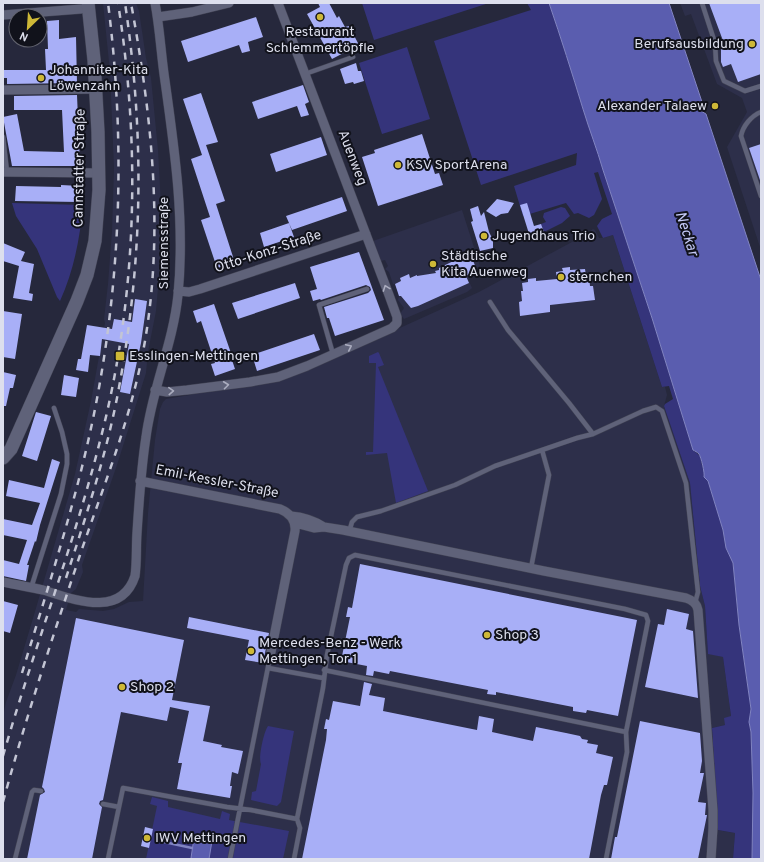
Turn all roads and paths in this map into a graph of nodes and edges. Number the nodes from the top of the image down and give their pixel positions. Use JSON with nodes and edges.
{"nodes":[{"id":1,"x":155,"y":3,"type":"edge"},
{"id":2,"x":229,"y":3,"type":"edge"},
{"id":3,"x":278,"y":3,"type":"edge"},
{"id":4,"x":702,"y":3,"type":"edge"},
{"id":5,"x":83,"y":5,"type":"edge"},
{"id":6,"x":3,"y":15,"type":"edge"},
{"id":7,"x":158,"y":17,"type":"junction"},
{"id":8,"x":353,"y":57,"type":"dead end"},
{"id":9,"x":305,"y":74,"type":"junction"},
{"id":10,"x":761,"y":86,"type":"edge"},
{"id":11,"x":92,"y":89,"type":"junction"},
{"id":12,"x":3,"y":90,"type":"edge"},
{"id":13,"x":761,"y":112,"type":"edge"},
{"id":14,"x":3,"y":137,"type":"edge"},
{"id":15,"x":5,"y":172,"type":"edge"},
{"id":16,"x":95,"y":173,"type":"junction"},
{"id":17,"x":761,"y":196,"type":"edge"},
{"id":18,"x":366,"y":234,"type":"junction"},
{"id":19,"x":367,"y":289,"type":"dead end"},
{"id":20,"x":178,"y":291,"type":"junction"},
{"id":21,"x":490,"y":302,"type":"dead end"},
{"id":22,"x":333,"y":354,"type":"junction"},
{"id":23,"x":155,"y":390,"type":"junction"},
{"id":24,"x":54,"y":408,"type":"dead end"},
{"id":25,"x":593,"y":434,"type":"junction"},
{"id":26,"x":542,"y":450,"type":"junction"},
{"id":27,"x":3,"y":455,"type":"edge"},
{"id":28,"x":3,"y":458,"type":"edge"},
{"id":29,"x":140,"y":481,"type":"junction"},
{"id":30,"x":293,"y":519,"type":"junction"},
{"id":31,"x":349,"y":532,"type":"junction"},
{"id":32,"x":531,"y":568,"type":"junction"},
{"id":33,"x":3,"y":582,"type":"edge"},
{"id":34,"x":31,"y":588,"type":"junction"},
{"id":35,"x":695,"y":603,"type":"junction"},
{"id":36,"x":271,"y":652,"type":"joint"},
{"id":37,"x":268,"y":668,"type":"junction"},
{"id":38,"x":324,"y":670,"type":"junction"},
{"id":39,"x":323,"y":678,"type":"junction"},
{"id":40,"x":626,"y":732,"type":"junction"},
{"id":41,"x":41,"y":792,"type":"dead end"},
{"id":42,"x":103,"y":804,"type":"dead end"},
{"id":43,"x":119,"y":807,"type":"junction"},
{"id":44,"x":240,"y":809,"type":"junction"},
{"id":45,"x":297,"y":819,"type":"junction"},
{"id":46,"x":15,"y":859,"type":"edge"},
{"id":47,"x":108,"y":859,"type":"edge"},
{"id":48,"x":230,"y":859,"type":"edge"},
{"id":49,"x":294,"y":859,"type":"edge"},
{"id":50,"x":606,"y":859,"type":"edge"},
{"id":51,"x":711,"y":859,"type":"edge"}],
"edges":[{"from":1,"to":7,"type":"street","name":"Siemensstraße"},
{"from":2,"to":7,"type":"street"},
{"from":3,"to":9,"type":"street","name":"Auenweg"},
{"from":4,"to":10,"type":"lane"},
{"from":5,"to":6,"type":"street"},
{"from":5,"to":11,"type":"main road","name":"Cannstatter Straße"},
{"from":7,"to":20,"type":"street","name":"Siemensstraße"},
{"from":8,"to":9,"type":"lane"},
{"from":9,"to":18,"type":"street","name":"Auenweg"},
{"from":11,"to":12,"type":"street"},
{"from":11,"to":16,"type":"main road","name":"Cannstatter Straße"},
{"from":13,"to":17,"type":"lane"},
{"from":14,"to":15,"type":"lane"},
{"from":15,"to":16,"type":"street"},
{"from":16,"to":27,"type":"main road","name":"Cannstatter Straße"},
{"from":16,"to":28,"type":"main road","name":"Cannstatter Straße"},
{"from":18,"to":20,"type":"street","name":"Otto-Konz-Straße"},
{"from":22,"to":18,"type":"street","name":"Auenweg","one_way":true},
{"from":19,"to":22,"type":"lane"},
{"from":20,"to":23,"type":"street","name":"Siemensstraße"},
{"from":21,"to":25,"type":"lane"},
{"from":23,"to":22,"type":"street","one_way":true},
{"from":23,"to":29,"type":"street","name":"Siemensstraße"},
{"from":24,"to":34,"type":"lane"},
{"from":25,"to":26,"type":"lane"},
{"from":25,"to":35,"type":"lane"},
{"from":26,"to":31,"type":"lane"},
{"from":26,"to":32,"type":"lane"},
{"from":29,"to":30,"type":"street","name":"Emil-Kessler-Straße"},
{"from":29,"to":34,"type":"street","name":"Emil-Kessler-Straße"},
{"from":30,"to":31,"type":"street","name":"Emil-Kessler-Straße"},
{"from":30,"to":36,"type":"street"},
{"from":31,"to":32,"type":"street","name":"Emil-Kessler-Straße"},
{"from":32,"to":35,"type":"street","name":"Emil-Kessler-Straße"},
{"from":33,"to":34,"type":"street","name":"Emil-Kessler-Straße"},
{"from":35,"to":51,"type":"street"},
{"from":36,"to":37,"type":"lane"},
{"from":37,"to":39,"type":"lane"},
{"from":37,"to":44,"type":"lane"},
{"from":38,"to":39,"type":"lane"},
{"from":38,"to":40,"type":"lane"},
{"from":38,"to":40,"type":"lane"},
{"from":39,"to":45,"type":"lane"},
{"from":40,"to":50,"type":"lane"},
{"from":41,"to":46,"type":"lane"},
{"from":42,"to":43,"type":"lane"},
{"from":43,"to":44,"type":"lane"},
{"from":43,"to":47,"type":"lane"},
{"from":44,"to":45,"type":"lane"},
{"from":44,"to":48,"type":"lane"},
{"from":45,"to":49,"type":"lane"}]}
